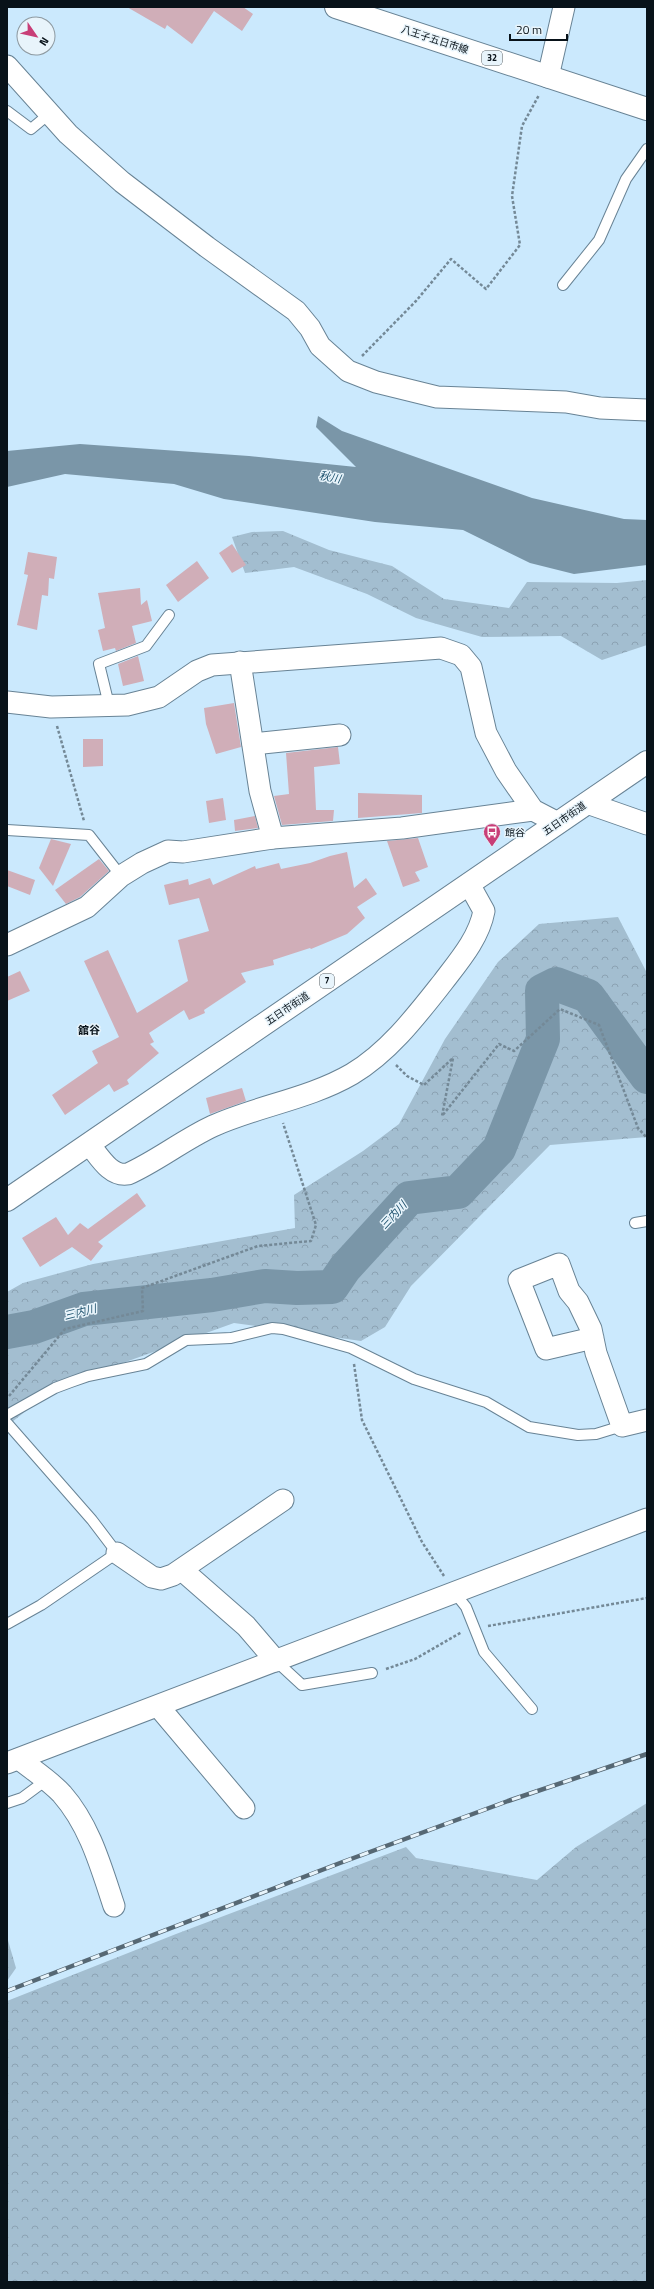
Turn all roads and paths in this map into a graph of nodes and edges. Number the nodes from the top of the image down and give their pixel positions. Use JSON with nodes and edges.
{"nodes":[{"id":1,"x":336,"y":7,"type":"edge"},
{"id":2,"x":564,"y":7,"type":"edge"},
{"id":3,"x":7,"y":66,"type":"edge"},
{"id":4,"x":548,"y":77,"type":"junction"},
{"id":5,"x":647,"y":109,"type":"edge"},
{"id":6,"x":7,"y":110,"type":"edge"},
{"id":7,"x":49,"y":114,"type":"junction"},
{"id":8,"x":647,"y":149,"type":"edge"},
{"id":9,"x":563,"y":285,"type":"dead end"},
{"id":10,"x":348,"y":371,"type":"junction"},
{"id":11,"x":647,"y":410,"type":"edge"},
{"id":12,"x":169,"y":615,"type":"dead end"},
{"id":13,"x":240,"y":662,"type":"junction"},
{"id":14,"x":7,"y":702,"type":"edge"},
{"id":15,"x":109,"y":705,"type":"junction"},
{"id":16,"x":51,"y":707,"type":"junction"},
{"id":17,"x":340,"y":735,"type":"dead end"},
{"id":18,"x":253,"y":744,"type":"junction"},
{"id":19,"x":647,"y":762,"type":"edge"},
{"id":20,"x":587,"y":803,"type":"junction"},
{"id":21,"x":533,"y":810,"type":"junction"},
{"id":22,"x":558,"y":823,"type":"junction"},
{"id":23,"x":647,"y":824,"type":"edge"},
{"id":24,"x":7,"y":830,"type":"edge"},
{"id":25,"x":89,"y":835,"type":"junction"},
{"id":26,"x":273,"y":838,"type":"junction"},
{"id":27,"x":121,"y":876,"type":"junction"},
{"id":28,"x":469,"y":884,"type":"junction"},
{"id":29,"x":7,"y":945,"type":"edge"},
{"id":30,"x":382,"y":1051,"type":"junction"},
{"id":31,"x":277,"y":1103,"type":"junction"},
{"id":32,"x":647,"y":1138,"type":"edge"},
{"id":33,"x":89,"y":1144,"type":"junction"},
{"id":34,"x":7,"y":1200,"type":"edge"},
{"id":35,"x":647,"y":1221,"type":"edge"},
{"id":36,"x":635,"y":1223,"type":"dead end"},
{"id":37,"x":593,"y":1338,"type":"dead end"},
{"id":38,"x":351,"y":1348,"type":"junction"},
{"id":39,"x":7,"y":1398,"type":"edge"},
{"id":40,"x":7,"y":1415,"type":"edge"},
{"id":41,"x":647,"y":1420,"type":"edge"},
{"id":42,"x":7,"y":1423,"type":"edge"},
{"id":43,"x":622,"y":1426,"type":"junction"},
{"id":44,"x":283,"y":1500,"type":"dead end"},
{"id":45,"x":647,"y":1520,"type":"edge"},
{"id":46,"x":117,"y":1553,"type":"junction"},
{"id":47,"x":182,"y":1570,"type":"junction"},
{"id":48,"x":454,"y":1592,"type":"junction"},
{"id":49,"x":647,"y":1598,"type":"edge"},
{"id":50,"x":7,"y":1624,"type":"edge"},
{"id":51,"x":475,"y":1628,"type":"junction"},
{"id":52,"x":276,"y":1661,"type":"junction"},
{"id":53,"x":372,"y":1674,"type":"joint"},
{"id":54,"x":158,"y":1706,"type":"junction"},
{"id":55,"x":532,"y":1709,"type":"dead end"},
{"id":56,"x":13,"y":1761,"type":"edge"},
{"id":57,"x":46,"y":1780,"type":"junction"},
{"id":58,"x":7,"y":1803,"type":"edge"},
{"id":59,"x":244,"y":1808,"type":"dead end"},
{"id":60,"x":114,"y":1906,"type":"dead end"}],
"edges":[{"from":1,"to":4,"type":"main road","name":"八王子五日市線","number":"32"},
{"from":2,"to":4,"type":"street"},
{"from":3,"to":7,"type":"street"},
{"from":4,"to":5,"type":"main road","name":"八王子五日市線","number":"32"},
{"from":4,"to":10,"type":"path"},
{"from":6,"to":7,"type":"lane"},
{"from":7,"to":10,"type":"street"},
{"from":8,"to":9,"type":"lane"},
{"from":10,"to":11,"type":"street"},
{"from":12,"to":15,"type":"lane"},
{"from":13,"to":15,"type":"street"},
{"from":13,"to":18,"type":"street"},
{"from":13,"to":21,"type":"street"},
{"from":14,"to":16,"type":"street"},
{"from":15,"to":16,"type":"street"},
{"from":16,"to":25,"type":"path"},
{"from":17,"to":18,"type":"street"},
{"from":18,"to":26,"type":"street"},
{"from":19,"to":20,"type":"main road","name":"五日市街道","number":"7"},
{"from":20,"to":22,"type":"main road","name":"五日市街道","number":"7"},
{"from":20,"to":23,"type":"street"},
{"from":21,"to":22,"type":"street"},
{"from":21,"to":26,"type":"street"},
{"from":22,"to":28,"type":"main road","name":"五日市街道","number":"7"},
{"from":24,"to":25,"type":"lane"},
{"from":25,"to":27,"type":"lane"},
{"from":26,"to":27,"type":"street"},
{"from":27,"to":29,"type":"street"},
{"from":28,"to":30,"type":"street"},
{"from":28,"to":33,"type":"main road","name":"五日市街道","number":"7"},
{"from":30,"to":31,"type":"street"},
{"from":30,"to":32,"type":"path"},
{"from":31,"to":33,"type":"street"},
{"from":31,"to":39,"type":"path"},
{"from":33,"to":34,"type":"main road","name":"五日市街道","number":"7"},
{"from":35,"to":36,"type":"lane"},
{"from":37,"to":43,"type":"street"},
{"from":38,"to":40,"type":"lane"},
{"from":38,"to":43,"type":"lane"},
{"from":38,"to":48,"type":"path"},
{"from":41,"to":43,"type":"street"},
{"from":42,"to":46,"type":"lane"},
{"from":44,"to":47,"type":"street"},
{"from":45,"to":48,"type":"street"},
{"from":46,"to":47,"type":"street"},
{"from":46,"to":50,"type":"lane"},
{"from":47,"to":52,"type":"street"},
{"from":48,"to":51,"type":"lane"},
{"from":48,"to":52,"type":"street"},
{"from":49,"to":51,"type":"path"},
{"from":51,"to":53,"type":"path"},
{"from":51,"to":55,"type":"lane"},
{"from":52,"to":53,"type":"lane"},
{"from":52,"to":54,"type":"street"},
{"from":54,"to":56,"type":"street"},
{"from":54,"to":59,"type":"street"},
{"from":56,"to":57,"type":"street"},
{"from":57,"to":58,"type":"lane"},
{"from":57,"to":60,"type":"street"}]}
